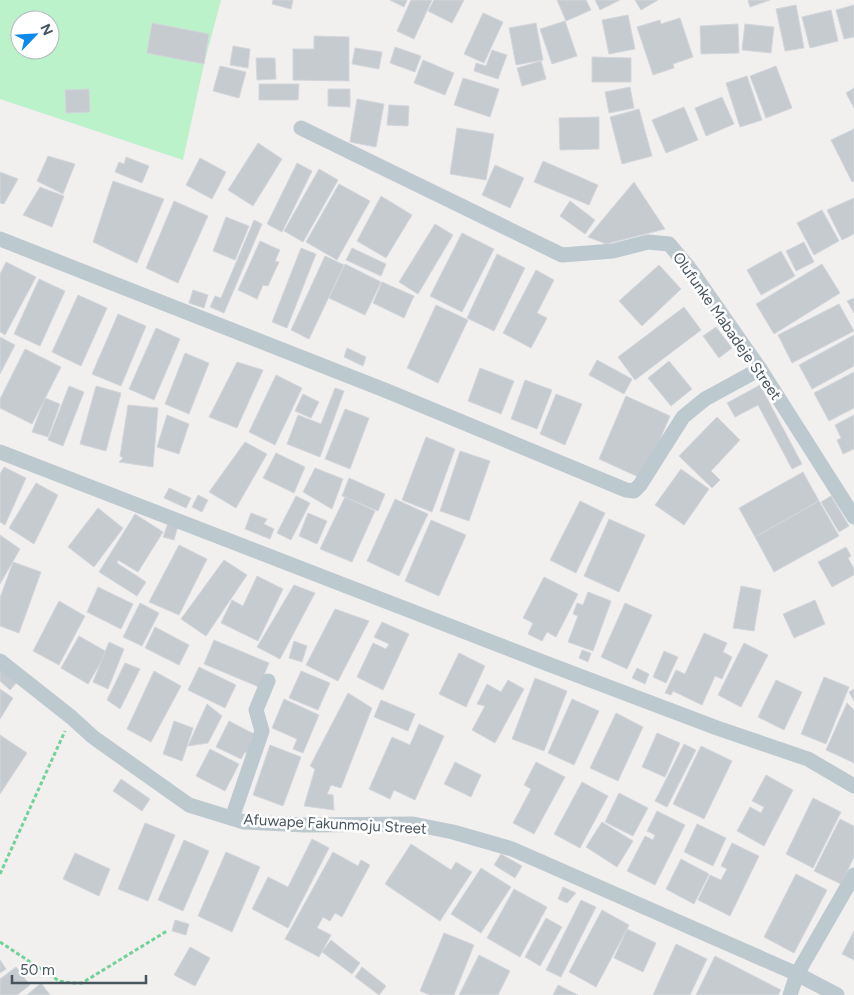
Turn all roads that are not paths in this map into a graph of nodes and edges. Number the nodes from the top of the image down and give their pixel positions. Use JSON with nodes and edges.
{"nodes":[{"id":1,"x":300,"y":128,"type":"dead end"},
{"id":2,"x":0,"y":239,"type":"edge"},
{"id":3,"x":760,"y":369,"type":"junction"},
{"id":4,"x":0,"y":452,"type":"edge"},
{"id":5,"x":854,"y":517,"type":"edge"},
{"id":6,"x":0,"y":661,"type":"edge"},
{"id":7,"x":268,"y":681,"type":"dead end"},
{"id":8,"x":854,"y":786,"type":"edge"},
{"id":9,"x":232,"y":818,"type":"junction"},
{"id":10,"x":854,"y":875,"type":"edge"},
{"id":11,"x":798,"y":974,"type":"junction"},
{"id":12,"x":790,"y":995,"type":"edge"},
{"id":13,"x":837,"y":995,"type":"edge"}],
"edges":[{"from":1,"to":3,"type":"street","name":"Olufunke Mabadeje Street"},
{"from":2,"to":3,"type":"street"},
{"from":3,"to":5,"type":"street","name":"Olufunke Mabadeje Street"},
{"from":4,"to":8,"type":"street"},
{"from":6,"to":9,"type":"street","name":"Afuwape Fakunmoju Street"},
{"from":7,"to":9,"type":"street"},
{"from":9,"to":11,"type":"street","name":"Afuwape Fakunmoju Street"},
{"from":10,"to":11,"type":"street"},
{"from":11,"to":12,"type":"street"},
{"from":11,"to":13,"type":"street","name":"Afuwape Fakunmoju Street"}]}
